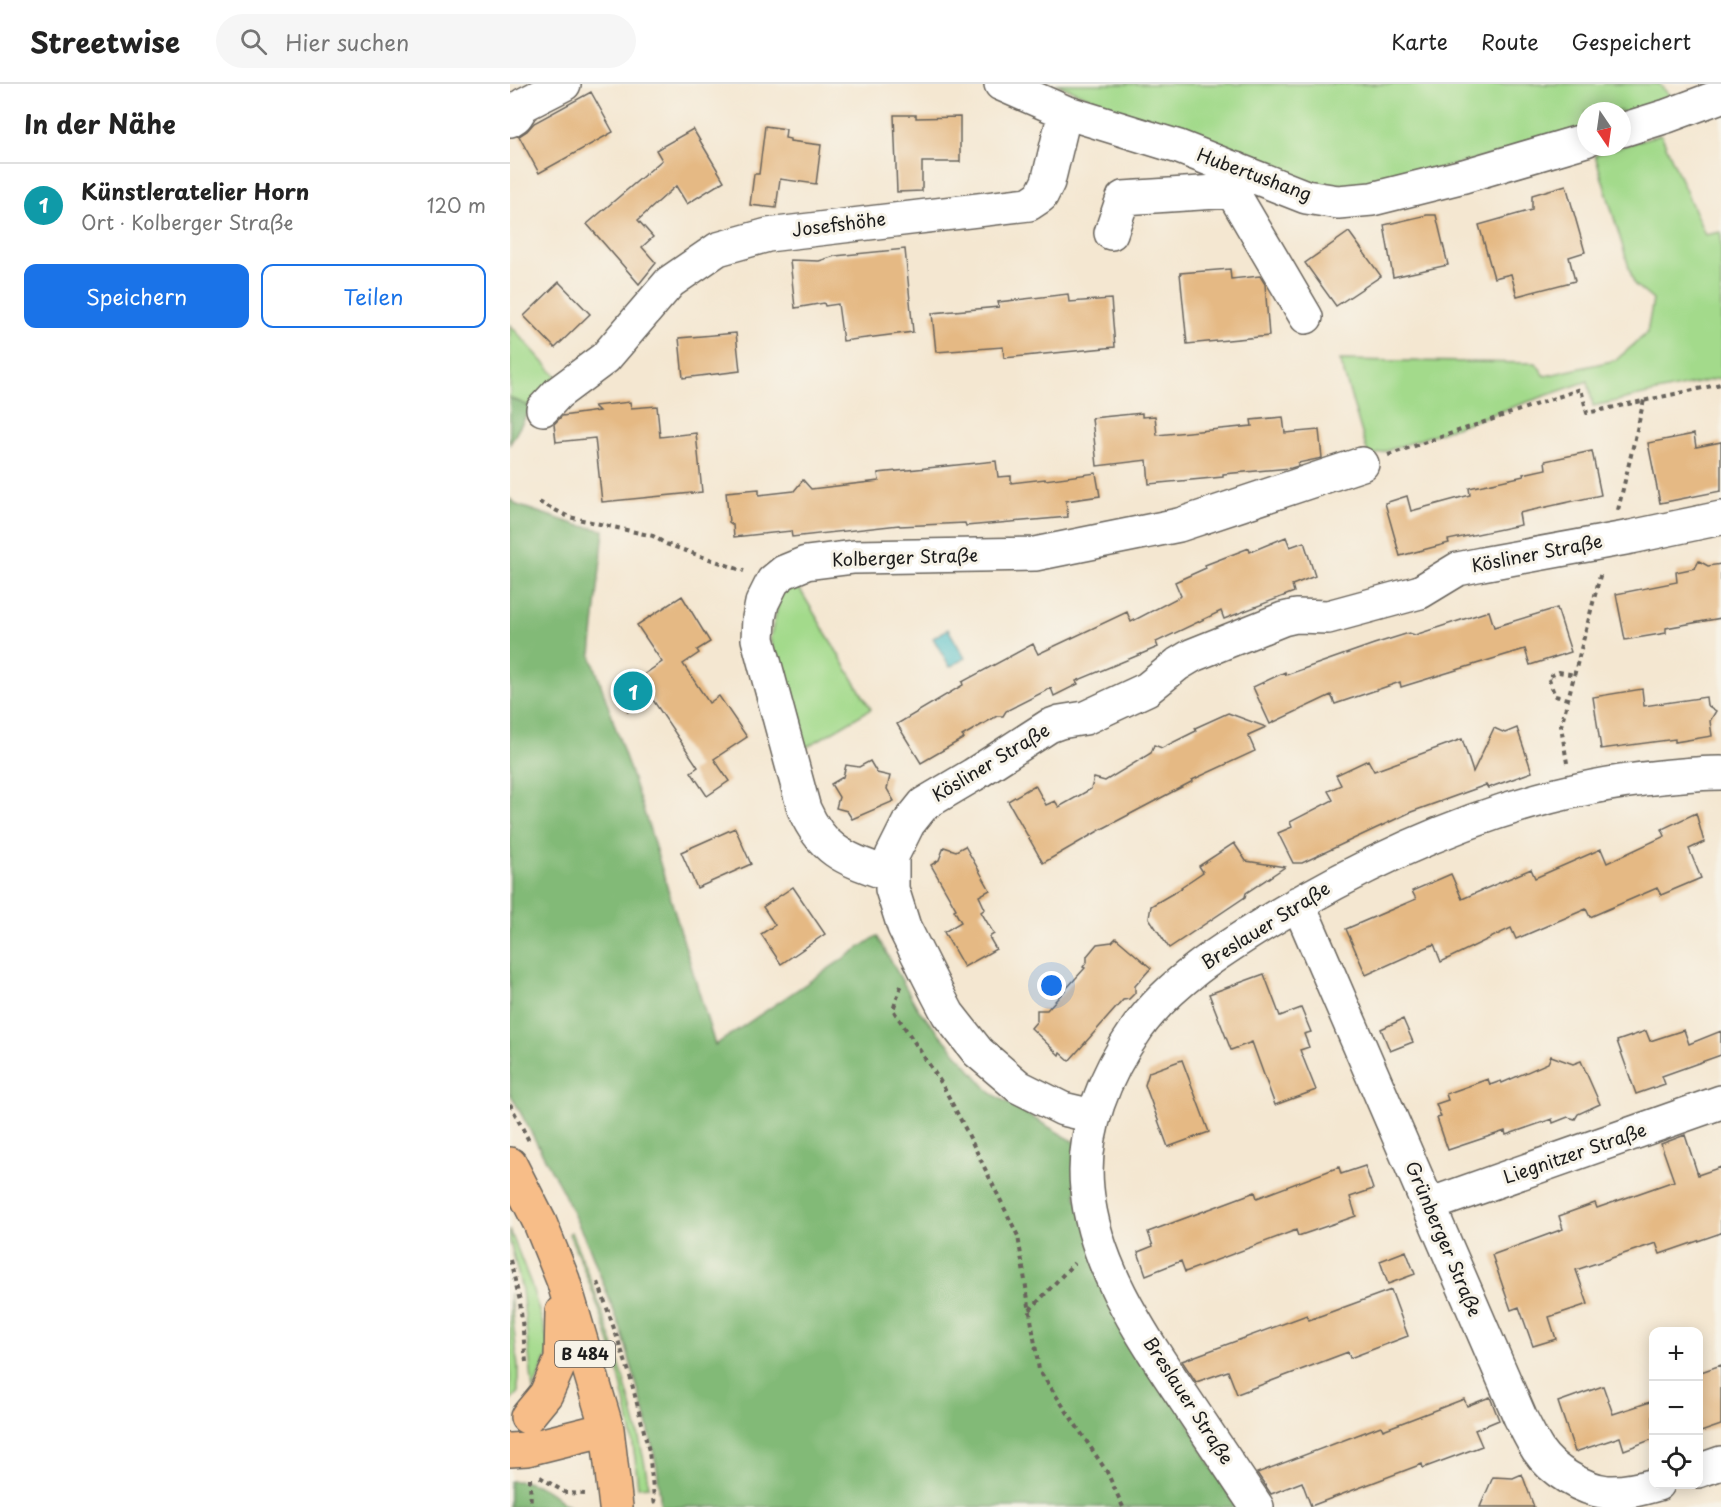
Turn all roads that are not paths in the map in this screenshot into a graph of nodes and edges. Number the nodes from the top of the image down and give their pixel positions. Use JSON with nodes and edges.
{"nodes":[{"id":1,"x":564,"y":84,"type":"edge"},
{"id":2,"x":1001,"y":84,"type":"edge"},
{"id":3,"x":1721,"y":96,"type":"edge"},
{"id":4,"x":1065,"y":112,"type":"junction"},
{"id":5,"x":510,"y":120,"type":"edge"},
{"id":6,"x":1631,"y":127,"type":"edge"},
{"id":7,"x":1577,"y":143,"type":"edge"},
{"id":8,"x":1234,"y":180,"type":"junction"},
{"id":9,"x":1111,"y":233,"type":"dead end"},
{"id":10,"x":1306,"y":317,"type":"dead end"},
{"id":11,"x":543,"y":409,"type":"dead end"},
{"id":12,"x":1362,"y":464,"type":"road end"},
{"id":13,"x":1721,"y":518,"type":"edge"},
{"id":14,"x":1721,"y":773,"type":"edge"},
{"id":15,"x":891,"y":874,"type":"junction"},
{"id":16,"x":1298,"y":903,"type":"junction"},
{"id":17,"x":1721,"y":1102,"type":"edge"},
{"id":18,"x":1093,"y":1116,"type":"junction"},
{"id":19,"x":510,"y":1164,"type":"edge"},
{"id":20,"x":1429,"y":1205,"type":"junction"},
{"id":21,"x":562,"y":1280,"type":"junction"},
{"id":22,"x":518,"y":1418,"type":"edge"},
{"id":23,"x":607,"y":1429,"type":"junction"},
{"id":24,"x":520,"y":1462,"type":"edge"},
{"id":25,"x":1721,"y":1463,"type":"edge"},
{"id":26,"x":1703,"y":1469,"type":"edge"},
{"id":27,"x":1649,"y":1487,"type":"edge"},
{"id":28,"x":616,"y":1507,"type":"edge"},
{"id":29,"x":1257,"y":1507,"type":"edge"}],
"edges":[{"from":1,"to":5,"type":"street"},
{"from":2,"to":4,"type":"street"},
{"from":3,"to":6,"type":"street"},
{"from":4,"to":8,"type":"street","name":"Hubertushang"},
{"from":4,"to":11,"type":"street","name":"Josefshöhe"},
{"from":7,"to":8,"type":"street","name":"Hubertushang"},
{"from":8,"to":9,"type":"street"},
{"from":8,"to":10,"type":"street"},
{"from":12,"to":15,"type":"street","name":"Kolberger Straße"},
{"from":13,"to":15,"type":"street","name":"Kösliner Straße"},
{"from":14,"to":16,"type":"street","name":"Breslauer Straße"},
{"from":15,"to":18,"type":"street","name":"Kösliner Straße"},
{"from":16,"to":18,"type":"street","name":"Breslauer Straße"},
{"from":16,"to":20,"type":"street","name":"Grünberger Straße"},
{"from":17,"to":20,"type":"street","name":"Liegnitzer Straße"},
{"from":18,"to":29,"type":"street","name":"Breslauer Straße"},
{"from":19,"to":21,"type":"main road","number":"B 484"},
{"from":20,"to":27,"type":"street","name":"Grünberger Straße"},
{"from":21,"to":22,"type":"main road","number":"B 484"},
{"from":21,"to":23,"type":"main road","number":"B 484"},
{"from":22,"to":23,"type":"main road"},
{"from":23,"to":24,"type":"main road"},
{"from":23,"to":28,"type":"main road","number":"B 484"},
{"from":25,"to":26,"type":"street"}]}
